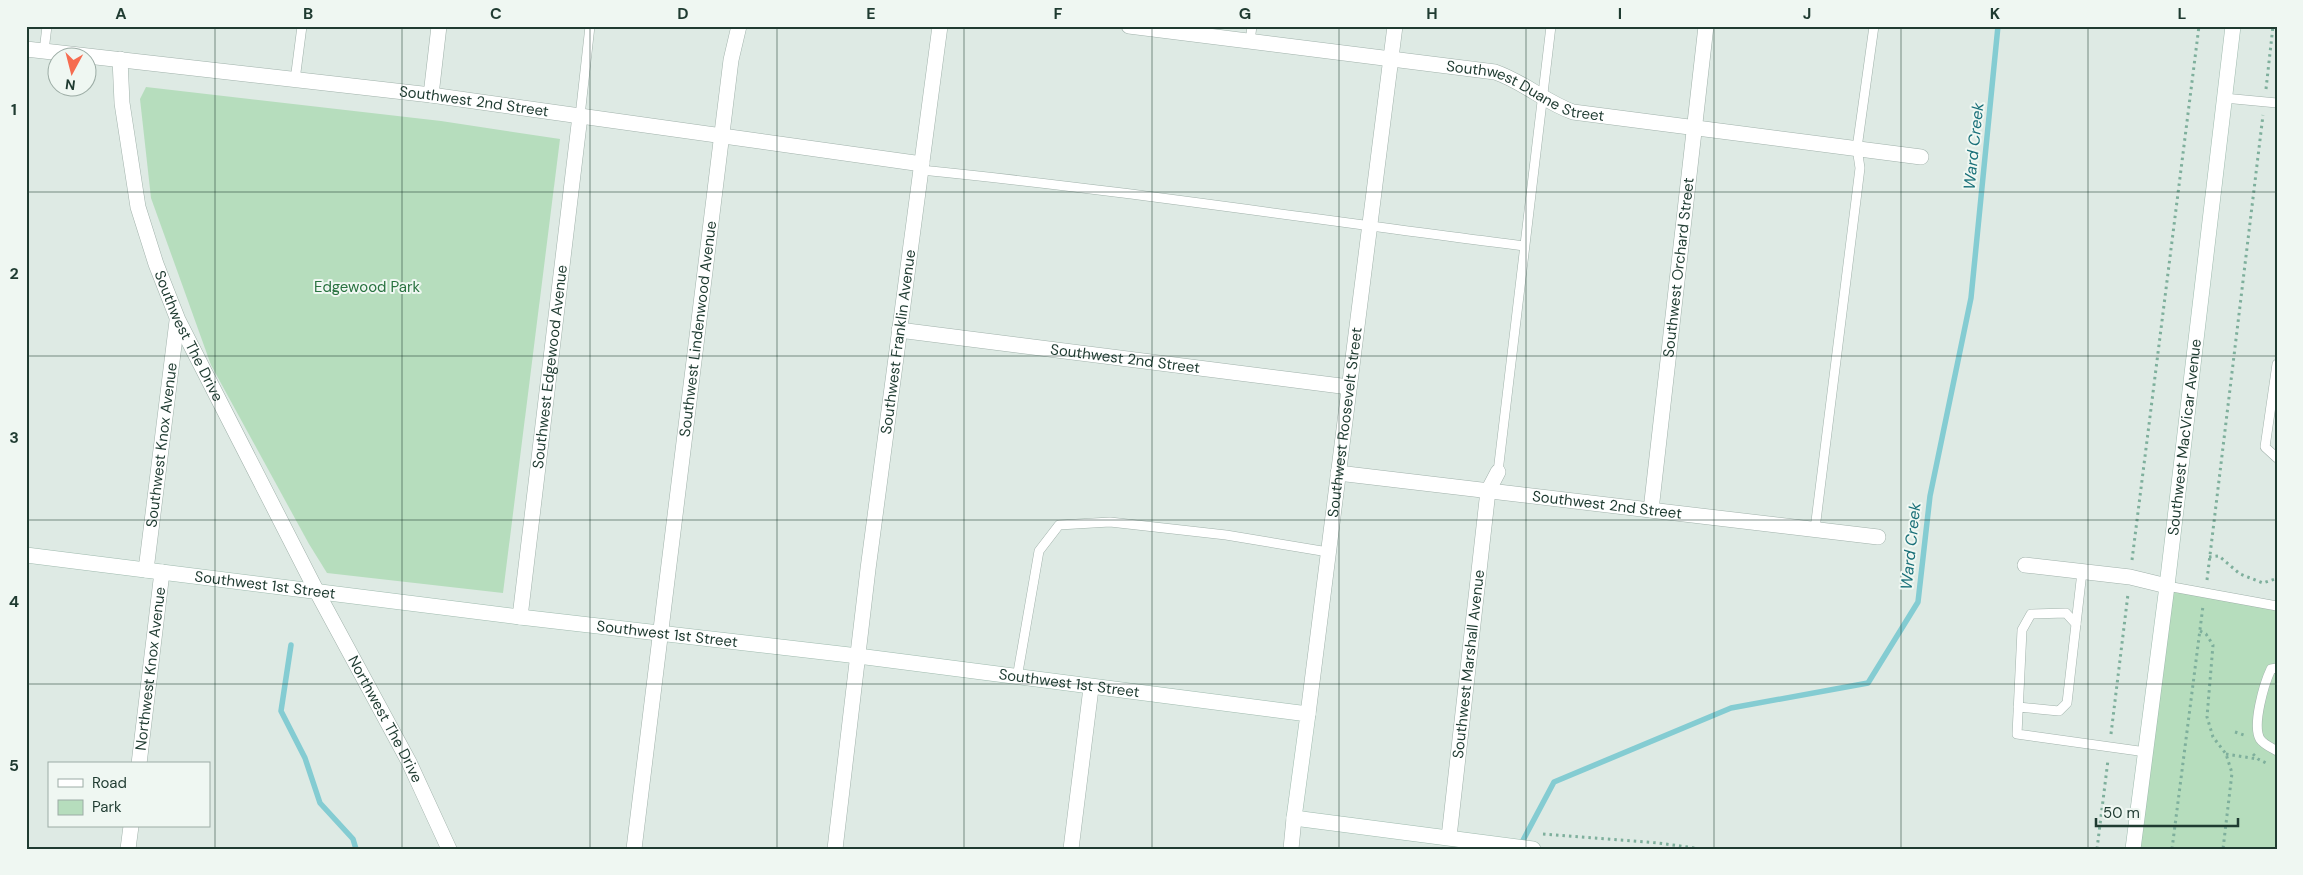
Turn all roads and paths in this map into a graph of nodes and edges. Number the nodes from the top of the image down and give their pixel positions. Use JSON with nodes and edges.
{"nodes":[{"id":1,"x":47,"y":26,"type":"edge"},
{"id":2,"x":302,"y":26,"type":"edge"},
{"id":3,"x":439,"y":26,"type":"edge"},
{"id":4,"x":590,"y":26,"type":"edge"},
{"id":5,"x":740,"y":26,"type":"edge"},
{"id":6,"x":940,"y":26,"type":"edge"},
{"id":7,"x":1129,"y":26,"type":"edge"},
{"id":8,"x":1395,"y":26,"type":"edge"},
{"id":9,"x":1550,"y":26,"type":"edge"},
{"id":10,"x":1706,"y":26,"type":"edge"},
{"id":11,"x":1874,"y":26,"type":"edge"},
{"id":12,"x":2199,"y":26,"type":"edge"},
{"id":13,"x":2233,"y":26,"type":"edge"},
{"id":14,"x":2273,"y":26,"type":"edge"},
{"id":15,"x":1251,"y":34,"type":"edge"},
{"id":16,"x":26,"y":49,"type":"edge"},
{"id":17,"x":44,"y":51,"type":"junction"},
{"id":18,"x":120,"y":59,"type":"junction"},
{"id":19,"x":1390,"y":59,"type":"junction"},
{"id":20,"x":295,"y":80,"type":"junction"},
{"id":21,"x":431,"y":95,"type":"junction"},
{"id":22,"x":1542,"y":98,"type":"junction"},
{"id":23,"x":2224,"y":98,"type":"junction"},
{"id":24,"x":2264,"y":102,"type":"junction"},
{"id":25,"x":2277,"y":103,"type":"edge"},
{"id":26,"x":580,"y":116,"type":"junction"},
{"id":27,"x":1694,"y":127,"type":"junction"},
{"id":28,"x":723,"y":136,"type":"junction"},
{"id":29,"x":1857,"y":148,"type":"junction"},
{"id":30,"x":1921,"y":157,"type":"dead end"},
{"id":31,"x":921,"y":167,"type":"junction"},
{"id":32,"x":1369,"y":227,"type":"junction"},
{"id":33,"x":1524,"y":246,"type":"junction"},
{"id":34,"x":178,"y":320,"type":"junction"},
{"id":35,"x":900,"y":330,"type":"junction"},
{"id":36,"x":2277,"y":364,"type":"edge"},
{"id":37,"x":1349,"y":387,"type":"junction"},
{"id":38,"x":2277,"y":458,"type":"edge"},
{"id":39,"x":1498,"y":472,"type":"joint"},
{"id":40,"x":1338,"y":473,"type":"junction"},
{"id":41,"x":1488,"y":491,"type":"junction"},
{"id":42,"x":1650,"y":510,"type":"junction"},
{"id":43,"x":1814,"y":529,"type":"junction"},
{"id":44,"x":1878,"y":537,"type":"dead end"},
{"id":45,"x":1328,"y":552,"type":"junction"},
{"id":46,"x":26,"y":555,"type":"edge"},
{"id":47,"x":2209,"y":558,"type":"junction"},
{"id":48,"x":2024,"y":565,"type":"dead end"},
{"id":49,"x":146,"y":570,"type":"junction"},
{"id":50,"x":162,"y":572,"type":"junction"},
{"id":51,"x":2082,"y":572,"type":"junction"},
{"id":52,"x":2277,"y":576,"type":"edge"},
{"id":53,"x":2130,"y":577,"type":"junction"},
{"id":54,"x":2167,"y":586,"type":"junction"},
{"id":55,"x":317,"y":592,"type":"junction"},
{"id":56,"x":2205,"y":594,"type":"junction"},
{"id":57,"x":2277,"y":606,"type":"edge"},
{"id":58,"x":520,"y":617,"type":"junction"},
{"id":59,"x":2076,"y":624,"type":"junction"},
{"id":60,"x":2200,"y":631,"type":"junction"},
{"id":61,"x":660,"y":634,"type":"junction"},
{"id":62,"x":858,"y":656,"type":"junction"},
{"id":63,"x":2277,"y":668,"type":"edge"},
{"id":64,"x":1017,"y":678,"type":"junction"},
{"id":65,"x":1091,"y":688,"type":"junction"},
{"id":66,"x":2018,"y":707,"type":"junction"},
{"id":67,"x":1308,"y":714,"type":"junction"},
{"id":68,"x":2109,"y":747,"type":"junction"},
{"id":69,"x":2277,"y":751,"type":"edge"},
{"id":70,"x":2146,"y":752,"type":"junction"},
{"id":71,"x":2226,"y":754,"type":"junction"},
{"id":72,"x":2258,"y":759,"type":"dead end"},
{"id":73,"x":139,"y":762,"type":"edge"},
{"id":74,"x":1294,"y":818,"type":"junction"},
{"id":75,"x":131,"y":828,"type":"edge"},
{"id":76,"x":1448,"y":837,"type":"junction"},
{"id":77,"x":1572,"y":838,"type":"dead end"},
{"id":78,"x":128,"y":849,"type":"edge"},
{"id":79,"x":449,"y":849,"type":"edge"},
{"id":80,"x":634,"y":849,"type":"edge"},
{"id":81,"x":835,"y":849,"type":"edge"},
{"id":82,"x":1071,"y":849,"type":"edge"},
{"id":83,"x":1291,"y":849,"type":"edge"},
{"id":84,"x":1533,"y":849,"type":"edge"},
{"id":85,"x":1702,"y":849,"type":"edge"},
{"id":86,"x":2097,"y":849,"type":"edge"},
{"id":87,"x":2133,"y":849,"type":"edge"},
{"id":88,"x":2172,"y":849,"type":"edge"},
{"id":89,"x":2223,"y":849,"type":"edge"}],
"edges":[{"from":1,"to":17,"type":"lane"},
{"from":2,"to":20,"type":"lane"},
{"from":3,"to":21,"type":"street"},
{"from":4,"to":26,"type":"lane"},
{"from":5,"to":28,"type":"street","name":"Southwest Lindenwood Avenue"},
{"from":6,"to":31,"type":"street","name":"Southwest Franklin Avenue"},
{"from":7,"to":15,"type":"street","name":"Southwest Duane Street"},
{"from":8,"to":19,"type":"street","name":"Southwest Roosevelt Street"},
{"from":9,"to":22,"type":"lane"},
{"from":10,"to":27,"type":"street","name":"Southwest Orchard Street"},
{"from":11,"to":29,"type":"lane"},
{"from":12,"to":53,"type":"path"},
{"from":13,"to":23,"type":"street","name":"Southwest MacVicar Avenue"},
{"from":14,"to":24,"type":"path"},
{"from":15,"to":19,"type":"street","name":"Southwest Duane Street"},
{"from":16,"to":17,"type":"street","name":"Southwest 2nd Street"},
{"from":17,"to":18,"type":"street","name":"Southwest 2nd Street"},
{"from":18,"to":20,"type":"street","name":"Southwest 2nd Street"},
{"from":18,"to":34,"type":"street","name":"Southwest The Drive"},
{"from":19,"to":22,"type":"street","name":"Southwest Duane Street"},
{"from":19,"to":32,"type":"street","name":"Southwest Roosevelt Street"},
{"from":20,"to":21,"type":"street","name":"Southwest 2nd Street"},
{"from":21,"to":26,"type":"street","name":"Southwest 2nd Street"},
{"from":22,"to":27,"type":"street","name":"Southwest Duane Street"},
{"from":22,"to":33,"type":"lane"},
{"from":23,"to":24,"type":"lane"},
{"from":23,"to":54,"type":"street","name":"Southwest MacVicar Avenue"},
{"from":24,"to":25,"type":"lane"},
{"from":24,"to":47,"type":"path"},
{"from":26,"to":28,"type":"street","name":"Southwest 2nd Street"},
{"from":26,"to":58,"type":"street","name":"Southwest Edgewood Avenue"},
{"from":27,"to":29,"type":"street","name":"Southwest Duane Street"},
{"from":27,"to":42,"type":"street","name":"Southwest Orchard Street"},
{"from":28,"to":31,"type":"street","name":"Southwest 2nd Street"},
{"from":28,"to":61,"type":"street","name":"Southwest Lindenwood Avenue"},
{"from":29,"to":30,"type":"street","name":"Southwest Duane Street"},
{"from":29,"to":43,"type":"lane"},
{"from":31,"to":32,"type":"lane"},
{"from":31,"to":35,"type":"street","name":"Southwest Franklin Avenue"},
{"from":32,"to":33,"type":"lane"},
{"from":32,"to":37,"type":"street","name":"Southwest Roosevelt Street"},
{"from":33,"to":39,"type":"lane"},
{"from":34,"to":49,"type":"street","name":"Southwest Knox Avenue"},
{"from":34,"to":55,"type":"street","name":"Southwest The Drive"},
{"from":35,"to":37,"type":"street","name":"Southwest 2nd Street"},
{"from":35,"to":62,"type":"street","name":"Southwest Franklin Avenue"},
{"from":36,"to":38,"type":"lane"},
{"from":37,"to":40,"type":"street","name":"Southwest Roosevelt Street"},
{"from":39,"to":41,"type":"street"},
{"from":40,"to":41,"type":"street","name":"Southwest 2nd Street"},
{"from":40,"to":45,"type":"street","name":"Southwest Roosevelt Street"},
{"from":41,"to":42,"type":"street","name":"Southwest 2nd Street"},
{"from":41,"to":76,"type":"street","name":"Southwest Marshall Avenue"},
{"from":42,"to":43,"type":"street","name":"Southwest 2nd Street"},
{"from":43,"to":44,"type":"street","name":"Southwest 2nd Street"},
{"from":45,"to":64,"type":"lane"},
{"from":45,"to":67,"type":"street","name":"Southwest Roosevelt Street"},
{"from":46,"to":49,"type":"street","name":"Southwest 1st Street"},
{"from":47,"to":52,"type":"path"},
{"from":47,"to":56,"type":"path"},
{"from":48,"to":51,"type":"street"},
{"from":49,"to":50,"type":"street","name":"Southwest 1st Street"},
{"from":50,"to":55,"type":"street","name":"Southwest 1st Street"},
{"from":50,"to":73,"type":"street","name":"Northwest Knox Avenue"},
{"from":51,"to":53,"type":"street"},
{"from":51,"to":59,"type":"lane"},
{"from":53,"to":54,"type":"street"},
{"from":53,"to":68,"type":"path"},
{"from":54,"to":56,"type":"lane"},
{"from":54,"to":70,"type":"street","name":"Southwest MacVicar Avenue"},
{"from":55,"to":58,"type":"street","name":"Southwest 1st Street"},
{"from":55,"to":79,"type":"street","name":"Northwest The Drive"},
{"from":56,"to":57,"type":"lane"},
{"from":56,"to":60,"type":"path"},
{"from":58,"to":61,"type":"street","name":"Southwest 1st Street"},
{"from":59,"to":66,"type":"lane"},
{"from":59,"to":66,"type":"lane"},
{"from":60,"to":71,"type":"path"},
{"from":60,"to":88,"type":"path"},
{"from":61,"to":62,"type":"street","name":"Southwest 1st Street"},
{"from":61,"to":80,"type":"street","name":"Southwest Lindenwood Avenue"},
{"from":62,"to":64,"type":"street","name":"Southwest 1st Street"},
{"from":62,"to":81,"type":"street","name":"Southwest Franklin Avenue"},
{"from":63,"to":69,"type":"lane"},
{"from":64,"to":65,"type":"street","name":"Southwest 1st Street"},
{"from":65,"to":67,"type":"street","name":"Southwest 1st Street"},
{"from":65,"to":82,"type":"street"},
{"from":66,"to":68,"type":"lane"},
{"from":67,"to":74,"type":"street","name":"Southwest Roosevelt Street"},
{"from":68,"to":70,"type":"lane"},
{"from":68,"to":86,"type":"path"},
{"from":70,"to":87,"type":"street","name":"Southwest MacVicar Avenue"},
{"from":71,"to":72,"type":"path"},
{"from":71,"to":89,"type":"path"},
{"from":74,"to":76,"type":"street"},
{"from":74,"to":83,"type":"street","name":"Southwest Roosevelt Street"},
{"from":75,"to":78,"type":"street"},
{"from":76,"to":84,"type":"street"},
{"from":77,"to":85,"type":"path"}]}
